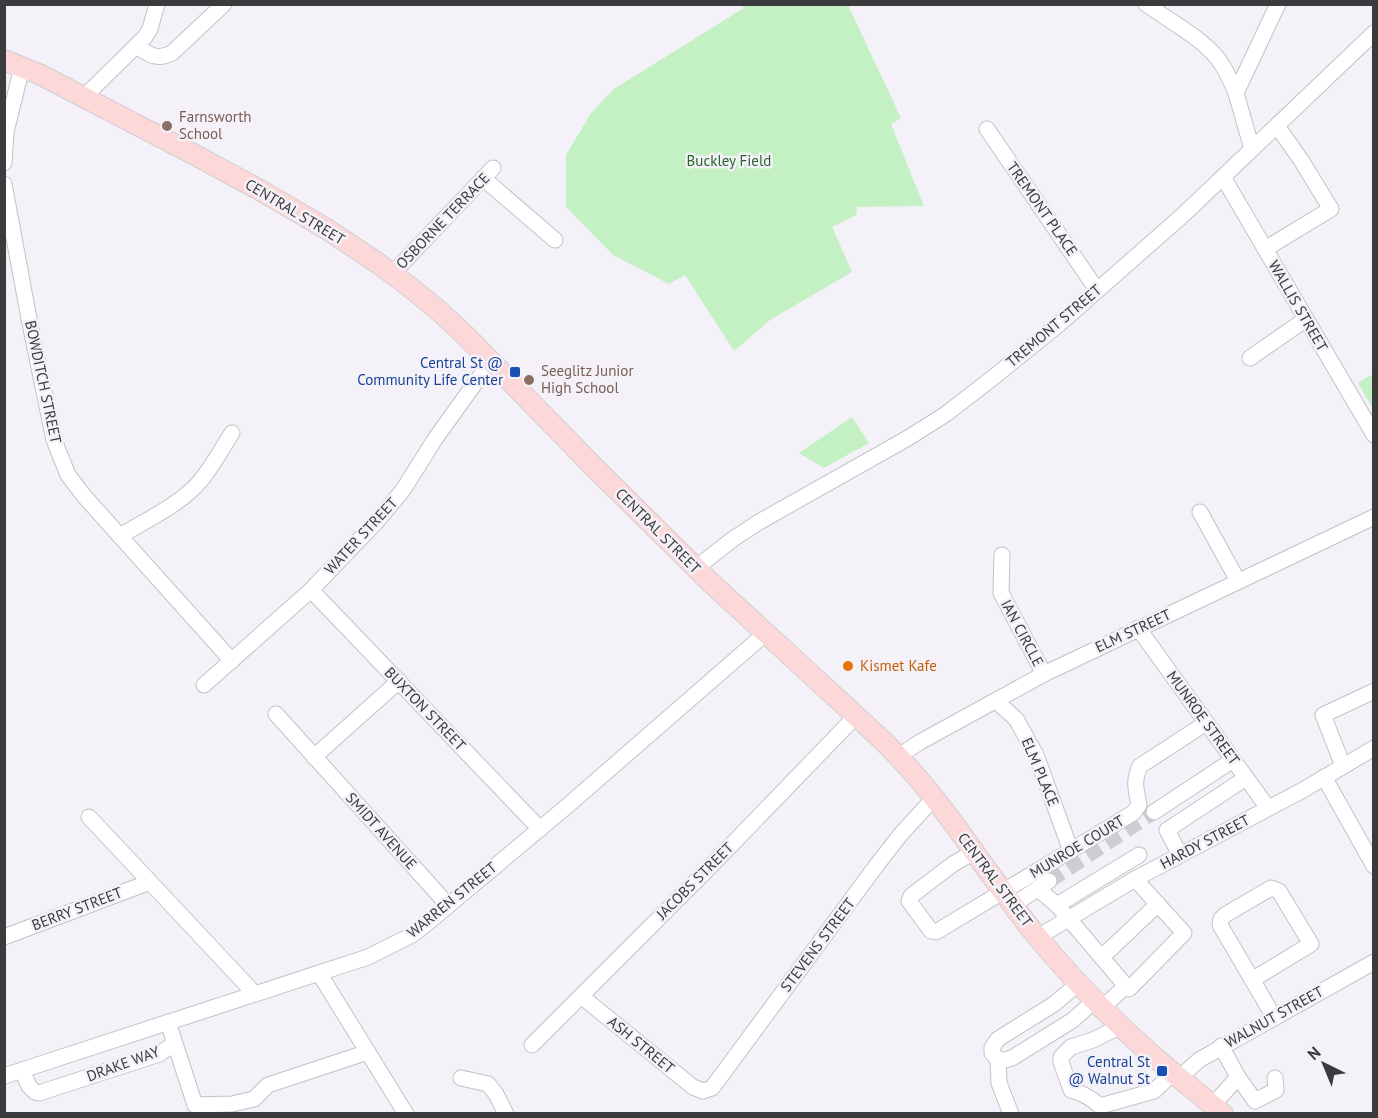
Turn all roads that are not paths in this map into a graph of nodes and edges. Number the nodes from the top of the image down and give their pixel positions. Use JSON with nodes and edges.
{"nodes":[{"id":1,"x":157,"y":4,"type":"edge"},
{"id":2,"x":224,"y":4,"type":"edge"},
{"id":3,"x":1146,"y":4,"type":"edge"},
{"id":4,"x":1278,"y":4,"type":"edge"},
{"id":5,"x":1374,"y":33,"type":"edge"},
{"id":6,"x":136,"y":46,"type":"junction"},
{"id":7,"x":13,"y":63,"type":"edge"},
{"id":8,"x":1236,"y":93,"type":"junction"},
{"id":9,"x":84,"y":98,"type":"junction"},
{"id":10,"x":1277,"y":126,"type":"junction"},
{"id":11,"x":987,"y":129,"type":"dead end"},
{"id":12,"x":1252,"y":149,"type":"junction"},
{"id":13,"x":4,"y":163,"type":"edge"},
{"id":14,"x":1223,"y":177,"type":"junction"},
{"id":15,"x":4,"y":184,"type":"edge"},
{"id":16,"x":555,"y":240,"type":"dead end"},
{"id":17,"x":1265,"y":249,"type":"junction"},
{"id":18,"x":392,"y":274,"type":"junction"},
{"id":19,"x":1098,"y":290,"type":"junction"},
{"id":20,"x":1306,"y":319,"type":"junction"},
{"id":21,"x":1250,"y":358,"type":"dead end"},
{"id":22,"x":491,"y":361,"type":"junction"},
{"id":23,"x":232,"y":433,"type":"dead end"},
{"id":24,"x":1374,"y":435,"type":"edge"},
{"id":25,"x":1200,"y":512,"type":"dead end"},
{"id":26,"x":1374,"y":516,"type":"edge"},
{"id":27,"x":120,"y":536,"type":"junction"},
{"id":28,"x":1002,"y":555,"type":"dead end"},
{"id":29,"x":696,"y":568,"type":"junction"},
{"id":30,"x":1238,"y":581,"type":"junction"},
{"id":31,"x":311,"y":590,"type":"junction"},
{"id":32,"x":1138,"y":628,"type":"junction"},
{"id":33,"x":766,"y":633,"type":"junction"},
{"id":34,"x":232,"y":661,"type":"junction"},
{"id":35,"x":1044,"y":674,"type":"junction"},
{"id":36,"x":399,"y":681,"type":"junction"},
{"id":37,"x":204,"y":685,"type":"dead end"},
{"id":38,"x":1374,"y":694,"type":"edge"},
{"id":39,"x":996,"y":701,"type":"junction"},
{"id":40,"x":276,"y":714,"type":"dead end"},
{"id":41,"x":856,"y":716,"type":"junction"},
{"id":42,"x":1206,"y":723,"type":"junction"},
{"id":43,"x":1374,"y":748,"type":"edge"},
{"id":44,"x":899,"y":756,"type":"junction"},
{"id":45,"x":314,"y":757,"type":"junction"},
{"id":46,"x":1233,"y":760,"type":"junction"},
{"id":47,"x":1343,"y":766,"type":"junction"},
{"id":48,"x":1324,"y":777,"type":"junction"},
{"id":49,"x":1246,"y":778,"type":"junction"},
{"id":50,"x":934,"y":798,"type":"junction"},
{"id":51,"x":1268,"y":808,"type":"junction"},
{"id":52,"x":1154,"y":812,"type":"tunnel mouth"},
{"id":53,"x":89,"y":817,"type":"dead end"},
{"id":54,"x":540,"y":829,"type":"junction"},
{"id":55,"x":1369,"y":847,"type":"edge"},
{"id":56,"x":1071,"y":851,"type":"junction"},
{"id":57,"x":974,"y":852,"type":"junction"},
{"id":58,"x":1139,"y":855,"type":"dead end"},
{"id":59,"x":1180,"y":855,"type":"junction"},
{"id":60,"x":1374,"y":866,"type":"edge"},
{"id":61,"x":1135,"y":879,"type":"junction"},
{"id":62,"x":150,"y":882,"type":"junction"},
{"id":63,"x":1008,"y":898,"type":"junction"},
{"id":64,"x":1158,"y":904,"type":"junction"},
{"id":65,"x":448,"y":905,"type":"junction"},
{"id":66,"x":1057,"y":905,"type":"junction"},
{"id":67,"x":1068,"y":919,"type":"junction"},
{"id":68,"x":4,"y":937,"type":"edge"},
{"id":69,"x":1038,"y":937,"type":"junction"},
{"id":70,"x":1102,"y":957,"type":"junction"},
{"id":71,"x":1374,"y":962,"type":"edge"},
{"id":72,"x":319,"y":973,"type":"junction"},
{"id":73,"x":1252,"y":980,"type":"junction"},
{"id":74,"x":1079,"y":983,"type":"junction"},
{"id":75,"x":1126,"y":986,"type":"junction"},
{"id":76,"x":255,"y":994,"type":"junction"},
{"id":77,"x":581,"y":996,"type":"junction"},
{"id":78,"x":1099,"y":1004,"type":"junction"},
{"id":79,"x":1274,"y":1017,"type":"junction"},
{"id":80,"x":168,"y":1022,"type":"junction"},
{"id":81,"x":1121,"y":1026,"type":"junction"},
{"id":82,"x":174,"y":1044,"type":"junction"},
{"id":83,"x":532,"y":1045,"type":"dead end"},
{"id":84,"x":1221,"y":1046,"type":"junction"},
{"id":85,"x":368,"y":1052,"type":"junction"},
{"id":86,"x":998,"y":1060,"type":"junction"},
{"id":87,"x":22,"y":1070,"type":"junction"},
{"id":88,"x":1176,"y":1075,"type":"junction"},
{"id":89,"x":4,"y":1076,"type":"edge"},
{"id":90,"x":1238,"y":1077,"type":"junction"},
{"id":91,"x":461,"y":1078,"type":"dead end"},
{"id":92,"x":1275,"y":1078,"type":"dead end"},
{"id":93,"x":703,"y":1091,"type":"joint"},
{"id":94,"x":1218,"y":1109,"type":"edge"},
{"id":95,"x":406,"y":1113,"type":"edge"},
{"id":96,"x":506,"y":1113,"type":"edge"},
{"id":97,"x":1011,"y":1113,"type":"edge"}],
"edges":[{"from":1,"to":6,"type":"street"},
{"from":2,"to":6,"type":"street"},
{"from":3,"to":8,"type":"street"},
{"from":4,"to":8,"type":"street"},
{"from":5,"to":10,"type":"street","name":"TREMONT STREET"},
{"from":6,"to":9,"type":"street"},
{"from":7,"to":9,"type":"main road","name":"CENTRAL STREET"},
{"from":7,"to":13,"type":"street"},
{"from":8,"to":12,"type":"street"},
{"from":9,"to":18,"type":"main road","name":"CENTRAL STREET"},
{"from":10,"to":12,"type":"street","name":"TREMONT STREET"},
{"from":10,"to":17,"type":"street"},
{"from":11,"to":19,"type":"street","name":"TREMONT PLACE"},
{"from":12,"to":14,"type":"street","name":"TREMONT STREET"},
{"from":14,"to":17,"type":"street","name":"WALLIS STREET"},
{"from":14,"to":19,"type":"street","name":"TREMONT STREET"},
{"from":15,"to":27,"type":"street","name":"BOWDITCH STREET"},
{"from":16,"to":18,"type":"street","name":"OSBORNE TERRACE"},
{"from":17,"to":20,"type":"street","name":"WALLIS STREET"},
{"from":18,"to":22,"type":"main road","name":"CENTRAL STREET"},
{"from":19,"to":29,"type":"street","name":"TREMONT STREET"},
{"from":20,"to":21,"type":"street"},
{"from":20,"to":24,"type":"street","name":"WALLIS STREET"},
{"from":22,"to":29,"type":"main road","name":"CENTRAL STREET"},
{"from":22,"to":31,"type":"street","name":"WATER STREET"},
{"from":23,"to":27,"type":"street"},
{"from":25,"to":30,"type":"street"},
{"from":26,"to":30,"type":"street","name":"ELM STREET"},
{"from":27,"to":34,"type":"street","name":"BOWDITCH STREET"},
{"from":28,"to":35,"type":"street","name":"IAN CIRCLE"},
{"from":29,"to":33,"type":"main road","name":"CENTRAL STREET"},
{"from":30,"to":32,"type":"street","name":"ELM STREET"},
{"from":31,"to":34,"type":"street","name":"WATER STREET"},
{"from":31,"to":36,"type":"street","name":"BUXTON STREET"},
{"from":32,"to":35,"type":"street","name":"ELM STREET"},
{"from":32,"to":42,"type":"street","name":"MUNROE STREET"},
{"from":33,"to":41,"type":"main road","name":"CENTRAL STREET"},
{"from":33,"to":54,"type":"street","name":"WARREN STREET"},
{"from":34,"to":37,"type":"street","name":"WATER STREET"},
{"from":35,"to":39,"type":"street","name":"ELM STREET"},
{"from":36,"to":45,"type":"street"},
{"from":36,"to":54,"type":"street","name":"BUXTON STREET"},
{"from":38,"to":47,"type":"street"},
{"from":39,"to":44,"type":"street","name":"ELM STREET"},
{"from":39,"to":56,"type":"street","name":"ELM PLACE"},
{"from":40,"to":45,"type":"street","name":"SMIDT AVENUE"},
{"from":41,"to":44,"type":"main road","name":"CENTRAL STREET"},
{"from":41,"to":77,"type":"street","name":"JACOBS STREET"},
{"from":42,"to":46,"type":"street","name":"MUNROE STREET"},
{"from":42,"to":56,"type":"street","name":"MUNROE COURT"},
{"from":43,"to":47,"type":"street","name":"HARDY STREET"},
{"from":44,"to":50,"type":"main road","name":"CENTRAL STREET"},
{"from":45,"to":65,"type":"street","name":"SMIDT AVENUE"},
{"from":46,"to":49,"type":"street","name":"MUNROE STREET"},
{"from":46,"to":52,"type":"street"},
{"from":47,"to":48,"type":"street","name":"HARDY STREET"},
{"from":48,"to":51,"type":"street","name":"HARDY STREET"},
{"from":48,"to":55,"type":"street"},
{"from":49,"to":51,"type":"street","name":"MUNROE STREET"},
{"from":49,"to":59,"type":"street"},
{"from":50,"to":57,"type":"main road","name":"CENTRAL STREET"},
{"from":50,"to":93,"type":"street","name":"STEVENS STREET"},
{"from":51,"to":59,"type":"street","name":"HARDY STREET"},
{"from":53,"to":62,"type":"street"},
{"from":54,"to":65,"type":"street","name":"WARREN STREET"},
{"from":55,"to":60,"type":"street"},
{"from":56,"to":63,"type":"street","name":"MUNROE COURT"},
{"from":57,"to":63,"type":"main road","name":"CENTRAL STREET"},
{"from":57,"to":63,"type":"street"},
{"from":58,"to":66,"type":"street"},
{"from":59,"to":61,"type":"street","name":"HARDY STREET"},
{"from":61,"to":64,"type":"street"},
{"from":61,"to":67,"type":"street","name":"HARDY STREET"},
{"from":62,"to":68,"type":"street","name":"BERRY STREET"},
{"from":62,"to":76,"type":"street"},
{"from":63,"to":66,"type":"street"},
{"from":63,"to":69,"type":"main road","name":"CENTRAL STREET"},
{"from":64,"to":70,"type":"street"},
{"from":64,"to":75,"type":"street"},
{"from":65,"to":72,"type":"street","name":"WARREN STREET"},
{"from":66,"to":67,"type":"street"},
{"from":67,"to":69,"type":"street","name":"HARDY STREET"},
{"from":67,"to":70,"type":"street"},
{"from":69,"to":74,"type":"main road","name":"CENTRAL STREET"},
{"from":70,"to":75,"type":"street"},
{"from":71,"to":79,"type":"street","name":"WALNUT STREET"},
{"from":72,"to":76,"type":"street","name":"WARREN STREET"},
{"from":72,"to":85,"type":"street"},
{"from":73,"to":73,"type":"street"},
{"from":73,"to":79,"type":"street"},
{"from":74,"to":78,"type":"main road","name":"CENTRAL STREET"},
{"from":74,"to":86,"type":"street"},
{"from":75,"to":78,"type":"street"},
{"from":76,"to":80,"type":"street","name":"WARREN STREET"},
{"from":77,"to":83,"type":"street","name":"JACOBS STREET"},
{"from":77,"to":93,"type":"street","name":"ASH STREET"},
{"from":78,"to":81,"type":"main road","name":"CENTRAL STREET"},
{"from":78,"to":86,"type":"street"},
{"from":79,"to":84,"type":"street","name":"WALNUT STREET"},
{"from":80,"to":82,"type":"street"},
{"from":80,"to":87,"type":"street","name":"WARREN STREET"},
{"from":81,"to":88,"type":"main road","name":"CENTRAL STREET"},
{"from":81,"to":88,"type":"street","name":"WALNUT STREET"},
{"from":82,"to":85,"type":"street","name":"DRAKE WAY"},
{"from":82,"to":87,"type":"street","name":"DRAKE WAY"},
{"from":84,"to":88,"type":"street","name":"WALNUT STREET"},
{"from":84,"to":90,"type":"street"},
{"from":85,"to":95,"type":"street"},
{"from":86,"to":97,"type":"street"},
{"from":87,"to":89,"type":"street","name":"WARREN STREET"},
{"from":88,"to":94,"type":"main road","name":"CENTRAL STREET"},
{"from":90,"to":92,"type":"street"},
{"from":90,"to":94,"type":"street"},
{"from":91,"to":96,"type":"street"}]}
